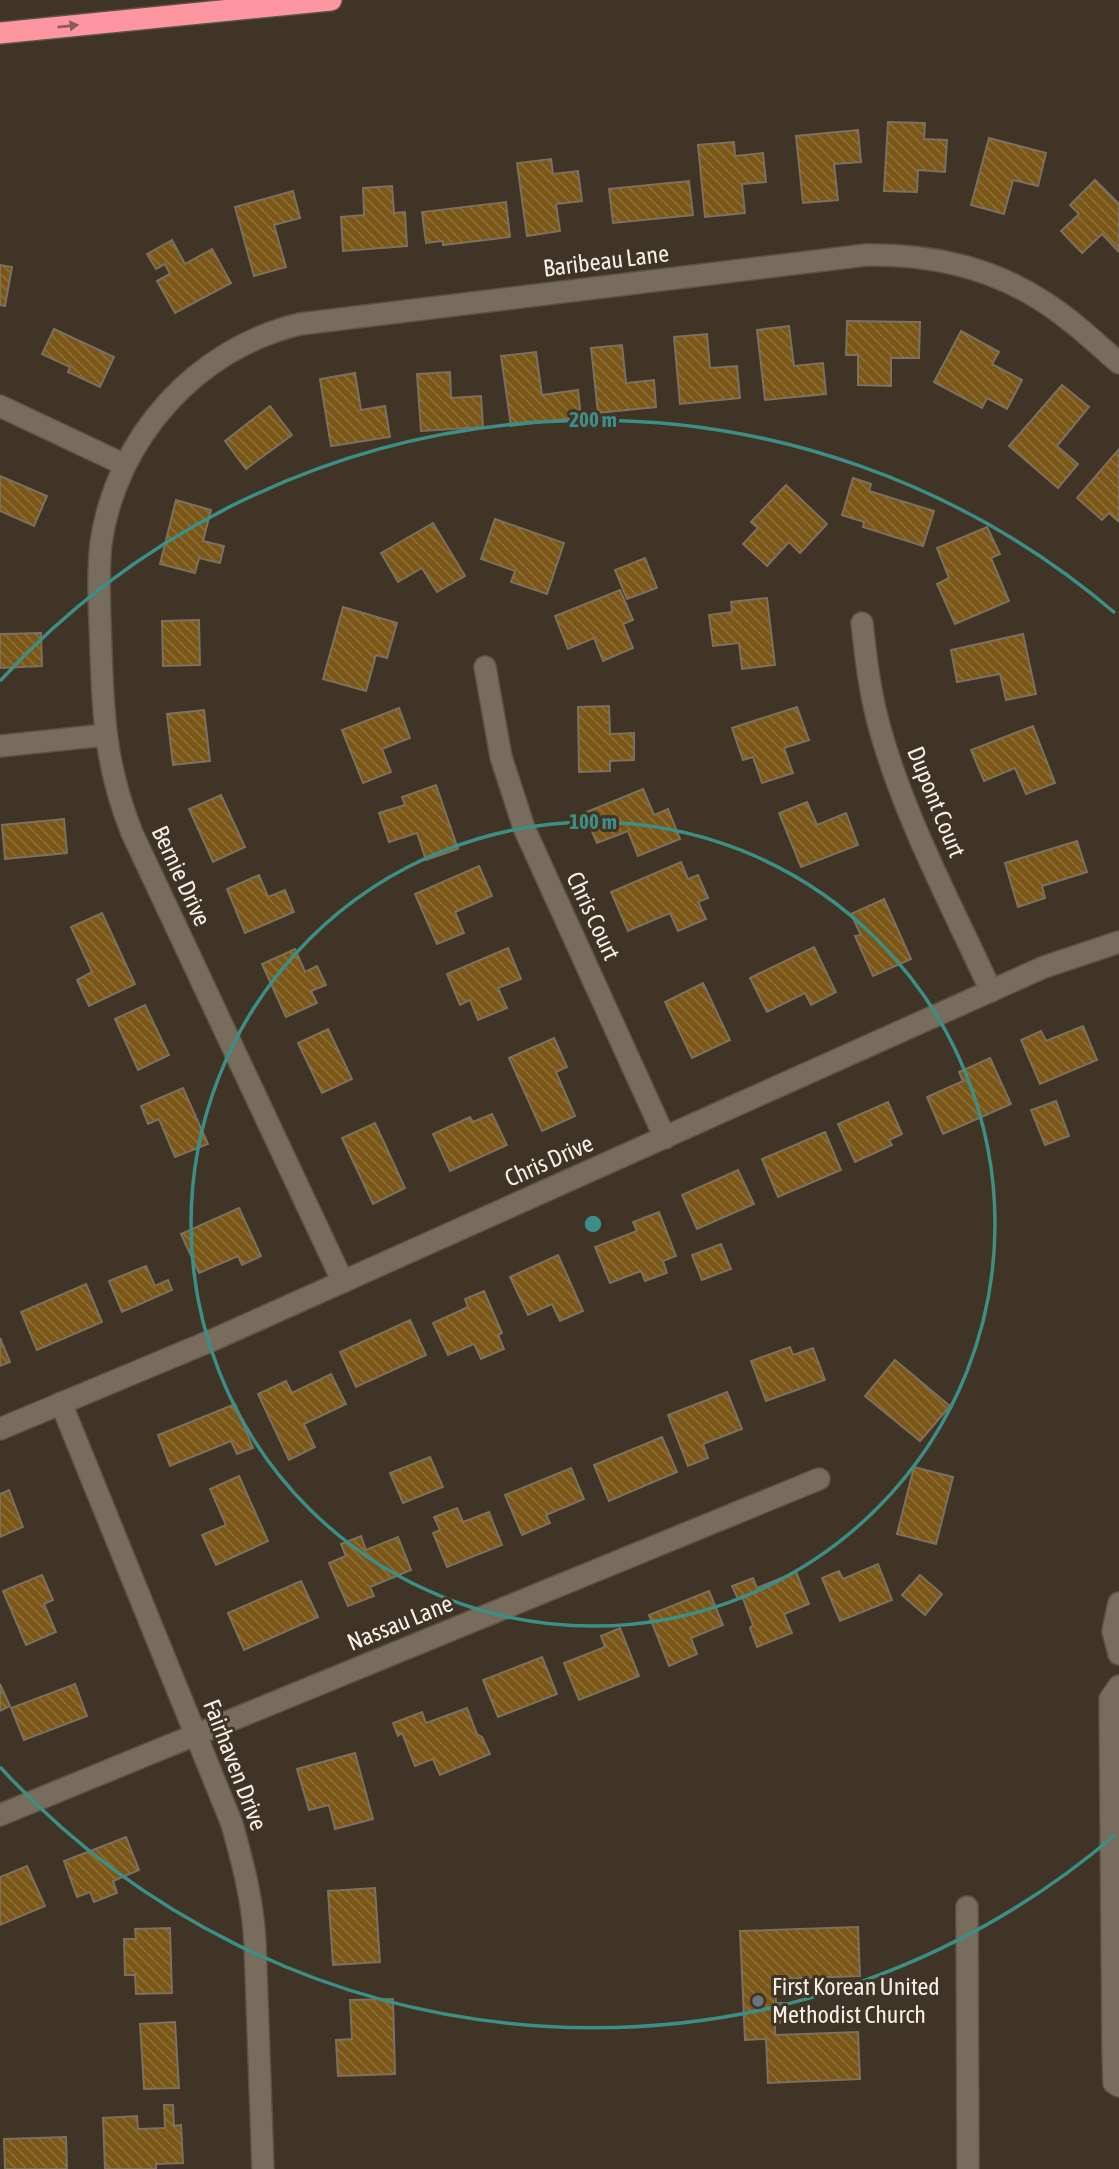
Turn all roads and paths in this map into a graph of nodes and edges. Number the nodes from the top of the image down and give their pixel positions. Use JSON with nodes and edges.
{"nodes":[{"id":1,"x":331,"y":0,"type":"edge"},
{"id":2,"x":0,"y":33,"type":"edge"},
{"id":3,"x":1119,"y":363,"type":"edge"},
{"id":4,"x":0,"y":406,"type":"edge"},
{"id":5,"x":125,"y":465,"type":"junction"},
{"id":6,"x":862,"y":623,"type":"dead end"},
{"id":7,"x":485,"y":667,"type":"dead end"},
{"id":8,"x":105,"y":735,"type":"junction"},
{"id":9,"x":0,"y":746,"type":"edge"},
{"id":10,"x":1119,"y":942,"type":"edge"},
{"id":11,"x":991,"y":991,"type":"junction"},
{"id":12,"x":665,"y":1138,"type":"junction"},
{"id":13,"x":343,"y":1282,"type":"junction"},
{"id":14,"x":61,"y":1403,"type":"junction"},
{"id":15,"x":0,"y":1429,"type":"edge"},
{"id":16,"x":819,"y":1479,"type":"dead end"},
{"id":17,"x":1119,"y":1603,"type":"edge"},
{"id":18,"x":1119,"y":1654,"type":"edge"},
{"id":19,"x":1119,"y":1686,"type":"edge"},
{"id":20,"x":196,"y":1735,"type":"junction"},
{"id":21,"x":0,"y":1815,"type":"edge"},
{"id":22,"x":967,"y":1907,"type":"dead end"},
{"id":23,"x":1119,"y":2086,"type":"edge"},
{"id":24,"x":263,"y":2169,"type":"edge"},
{"id":25,"x":968,"y":2169,"type":"edge"}],
"edges":[{"from":2,"to":1,"type":"highway","one_way":true},
{"from":3,"to":5,"type":"street","name":"Baribeau Lane"},
{"from":4,"to":5,"type":"street"},
{"from":5,"to":8,"type":"street","name":"Bernie Drive"},
{"from":6,"to":11,"type":"street","name":"Dupont Court"},
{"from":7,"to":12,"type":"street","name":"Chris Court"},
{"from":8,"to":9,"type":"street"},
{"from":8,"to":13,"type":"street","name":"Bernie Drive"},
{"from":10,"to":11,"type":"street","name":"Chris Drive"},
{"from":11,"to":12,"type":"street","name":"Chris Drive"},
{"from":12,"to":13,"type":"street","name":"Chris Drive"},
{"from":13,"to":14,"type":"street","name":"Chris Drive"},
{"from":14,"to":15,"type":"street","name":"Chris Drive"},
{"from":14,"to":20,"type":"street","name":"Fairhaven Drive"},
{"from":16,"to":20,"type":"street","name":"Nassau Lane"},
{"from":17,"to":18,"type":"street"},
{"from":19,"to":23,"type":"street"},
{"from":20,"to":21,"type":"street","name":"Nassau Lane"},
{"from":20,"to":24,"type":"street","name":"Fairhaven Drive"},
{"from":22,"to":25,"type":"street"}]}
